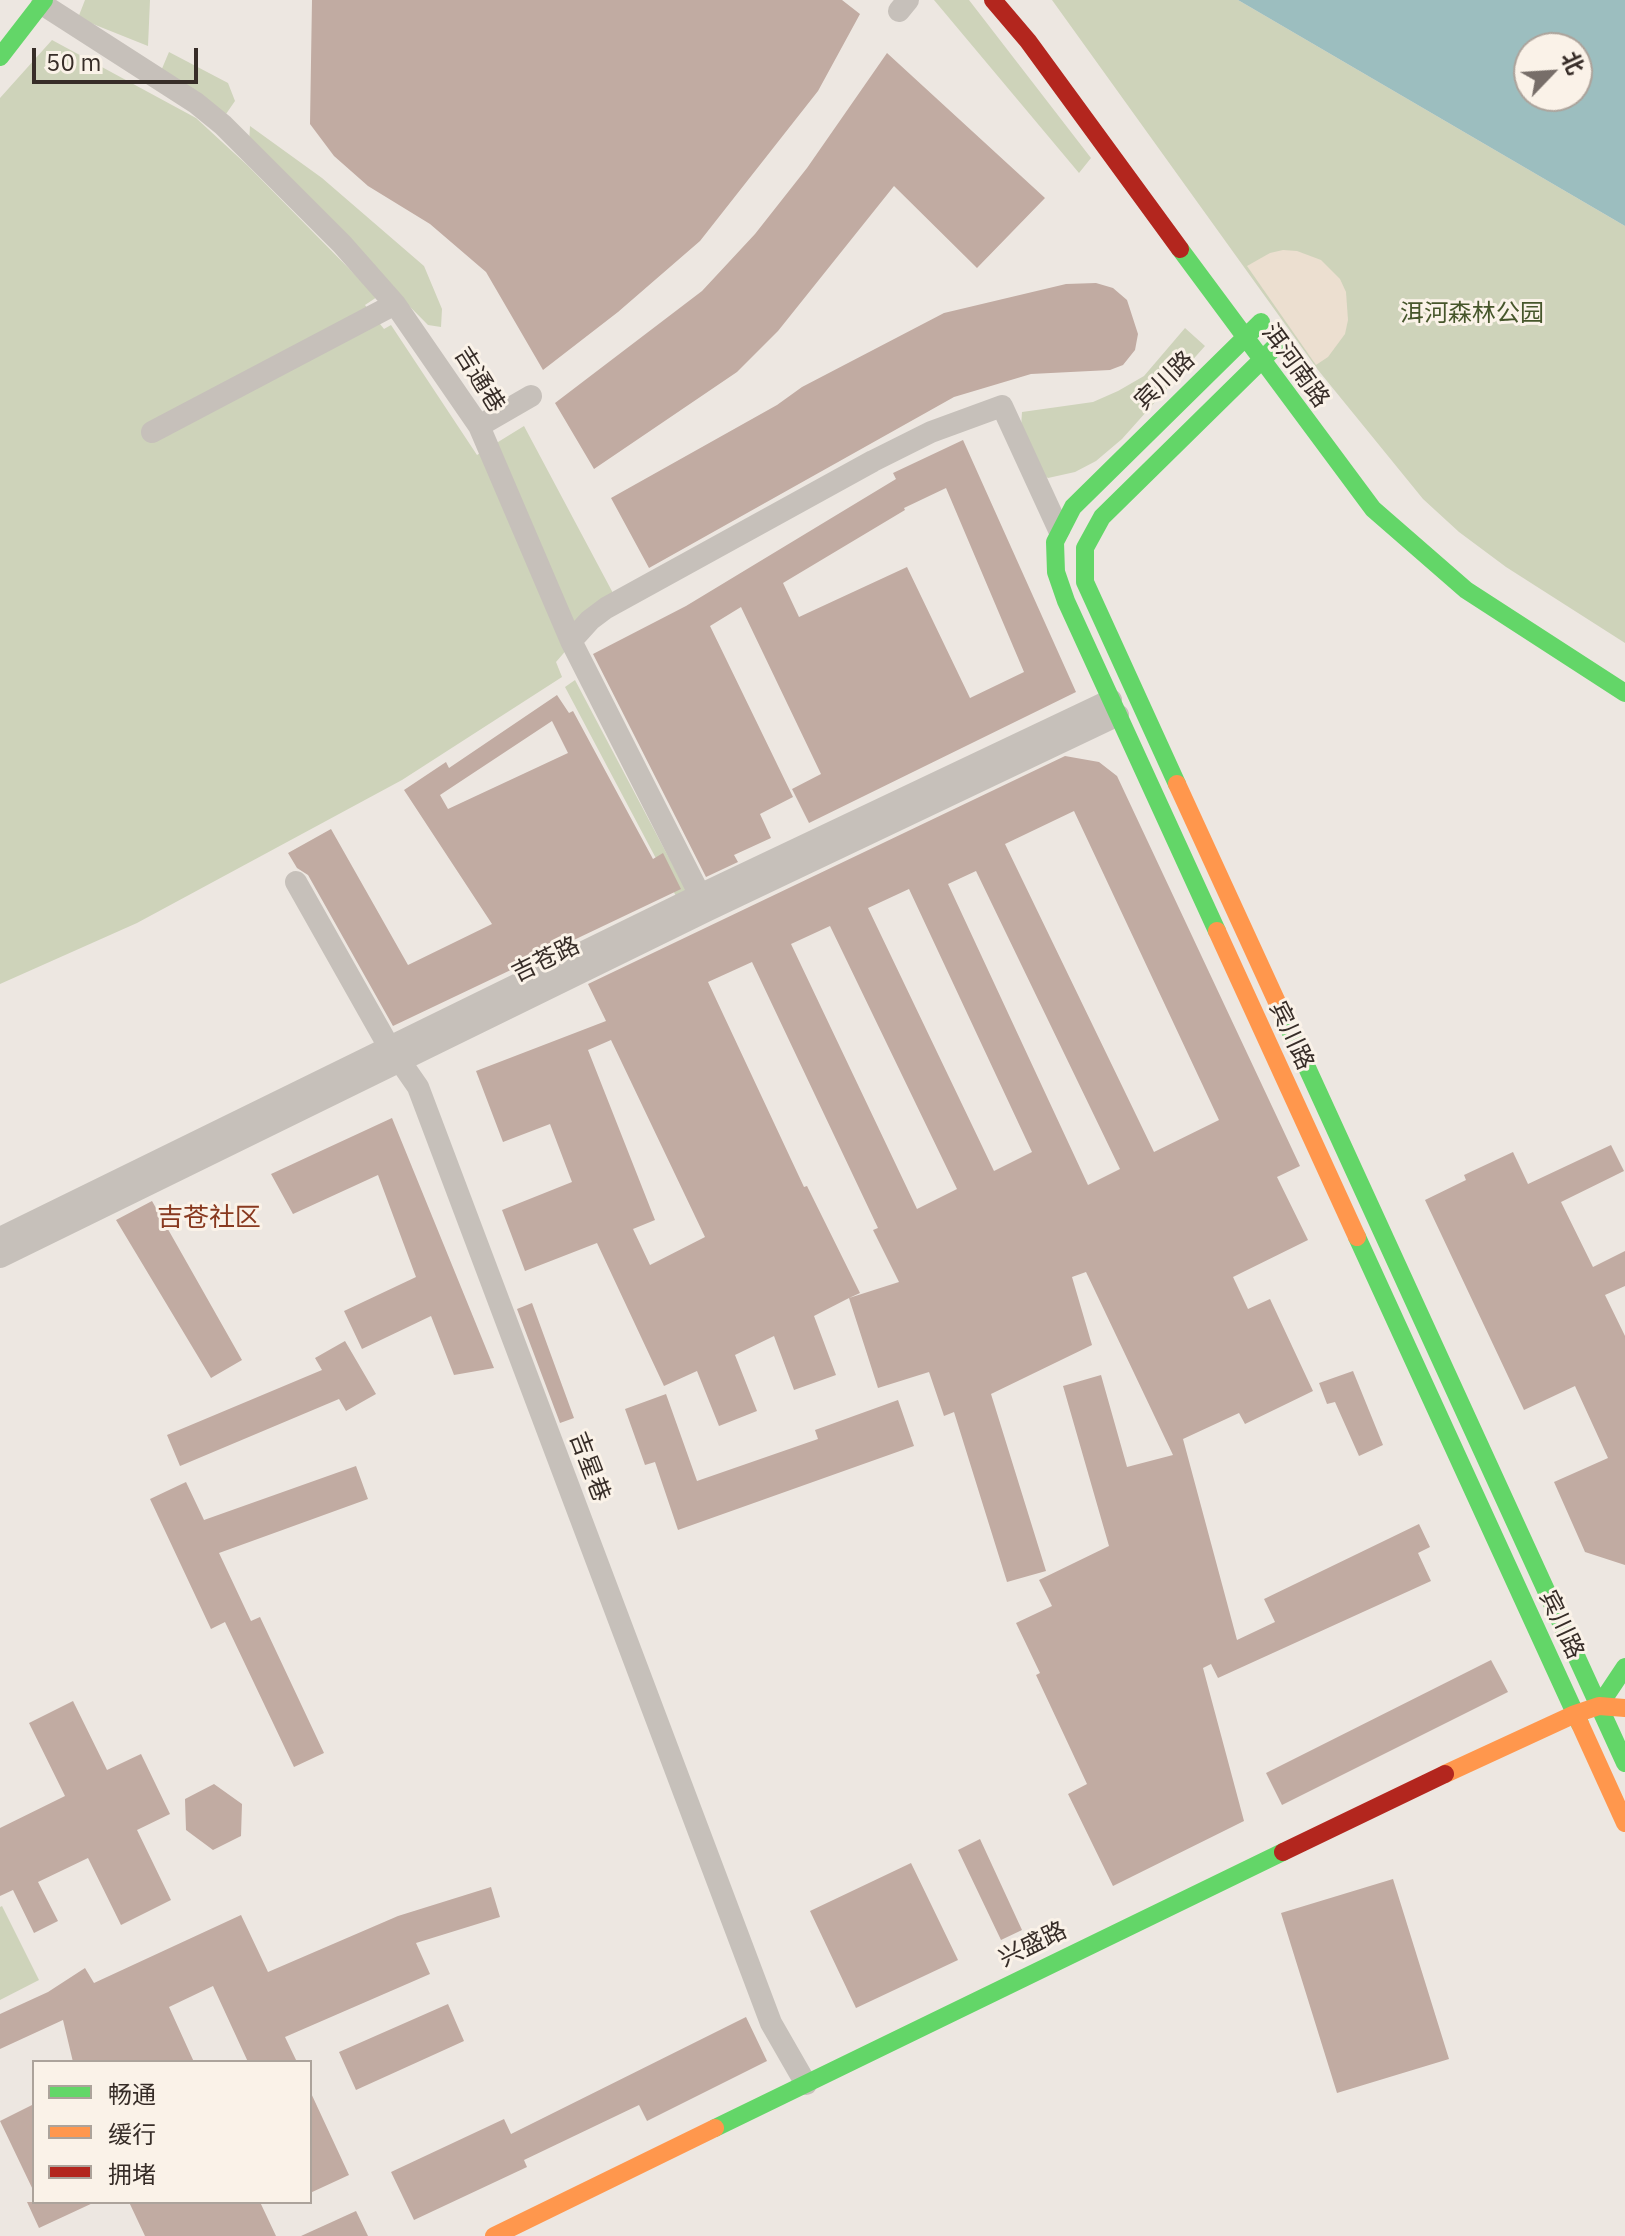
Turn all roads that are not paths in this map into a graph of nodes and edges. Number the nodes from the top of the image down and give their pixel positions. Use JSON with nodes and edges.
{"nodes":[{"id":1,"x":993,"y":0,"type":"edge"},
{"id":2,"x":44,"y":1,"type":"edge"},
{"id":3,"x":0,"y":57,"type":"edge"},
{"id":4,"x":395,"y":304,"type":"junction"},
{"id":5,"x":1257,"y":315,"type":"joint"},
{"id":6,"x":1245,"y":338,"type":"junction"},
{"id":7,"x":1282,"y":350,"type":"joint"},
{"id":8,"x":1261,"y":361,"type":"junction"},
{"id":9,"x":531,"y":396,"type":"dead end"},
{"id":10,"x":479,"y":426,"type":"junction"},
{"id":11,"x":152,"y":432,"type":"dead end"},
{"id":12,"x":1059,"y":530,"type":"junction"},
{"id":13,"x":571,"y":641,"type":"junction"},
{"id":14,"x":1625,"y":693,"type":"edge"},
{"id":15,"x":1114,"y":708,"type":"junction"},
{"id":16,"x":296,"y":882,"type":"dead end"},
{"id":17,"x":704,"y":903,"type":"junction"},
{"id":18,"x":395,"y":1054,"type":"junction"},
{"id":19,"x":0,"y":1238,"type":"edge"},
{"id":20,"x":0,"y":1257,"type":"edge"},
{"id":21,"x":1625,"y":1667,"type":"edge"},
{"id":22,"x":1599,"y":1706,"type":"junction"},
{"id":23,"x":1625,"y":1708,"type":"edge"},
{"id":24,"x":1575,"y":1714,"type":"junction"},
{"id":25,"x":1625,"y":1763,"type":"edge"},
{"id":26,"x":1625,"y":1823,"type":"edge"},
{"id":27,"x":806,"y":2084,"type":"junction"},
{"id":28,"x":494,"y":2236,"type":"edge"}],
"edges":[{"from":1,"to":6,"type":"main road","name":"洱河南路"},
{"from":2,"to":3,"type":"main road"},
{"from":2,"to":4,"type":"street","name":"吉通巷"},
{"from":4,"to":10,"type":"street","name":"吉通巷"},
{"from":4,"to":11,"type":"street"},
{"from":5,"to":6,"type":"main road","name":"宾川路"},
{"from":5,"to":7,"type":"main road","name":"洱河南路"},
{"from":6,"to":8,"type":"main road","name":"洱河南路"},
{"from":6,"to":12,"type":"main road","name":"宾川路"},
{"from":7,"to":8,"type":"main road","name":"宾川路"},
{"from":8,"to":14,"type":"main road","name":"洱河南路"},
{"from":8,"to":22,"type":"main road","name":"宾川路"},
{"from":9,"to":10,"type":"street"},
{"from":10,"to":13,"type":"street","name":"吉通巷"},
{"from":12,"to":13,"type":"street"},
{"from":12,"to":15,"type":"main road","name":"宾川路"},
{"from":13,"to":17,"type":"street","name":"吉通巷"},
{"from":15,"to":17,"type":"street","name":"吉苍路"},
{"from":15,"to":24,"type":"main road","name":"宾川路"},
{"from":16,"to":18,"type":"street","name":"吉星巷"},
{"from":17,"to":18,"type":"street","name":"吉苍路"},
{"from":18,"to":19,"type":"street","name":"吉苍路"},
{"from":18,"to":20,"type":"street","name":"吉苍路"},
{"from":18,"to":27,"type":"street","name":"吉星巷"},
{"from":21,"to":22,"type":"main road"},
{"from":22,"to":23,"type":"main road","name":"兴盛路"},
{"from":22,"to":24,"type":"main road","name":"兴盛路"},
{"from":22,"to":25,"type":"main road","name":"宾川路"},
{"from":24,"to":26,"type":"main road","name":"宾川路"},
{"from":24,"to":27,"type":"main road","name":"兴盛路"},
{"from":27,"to":28,"type":"main road","name":"兴盛路"}]}
